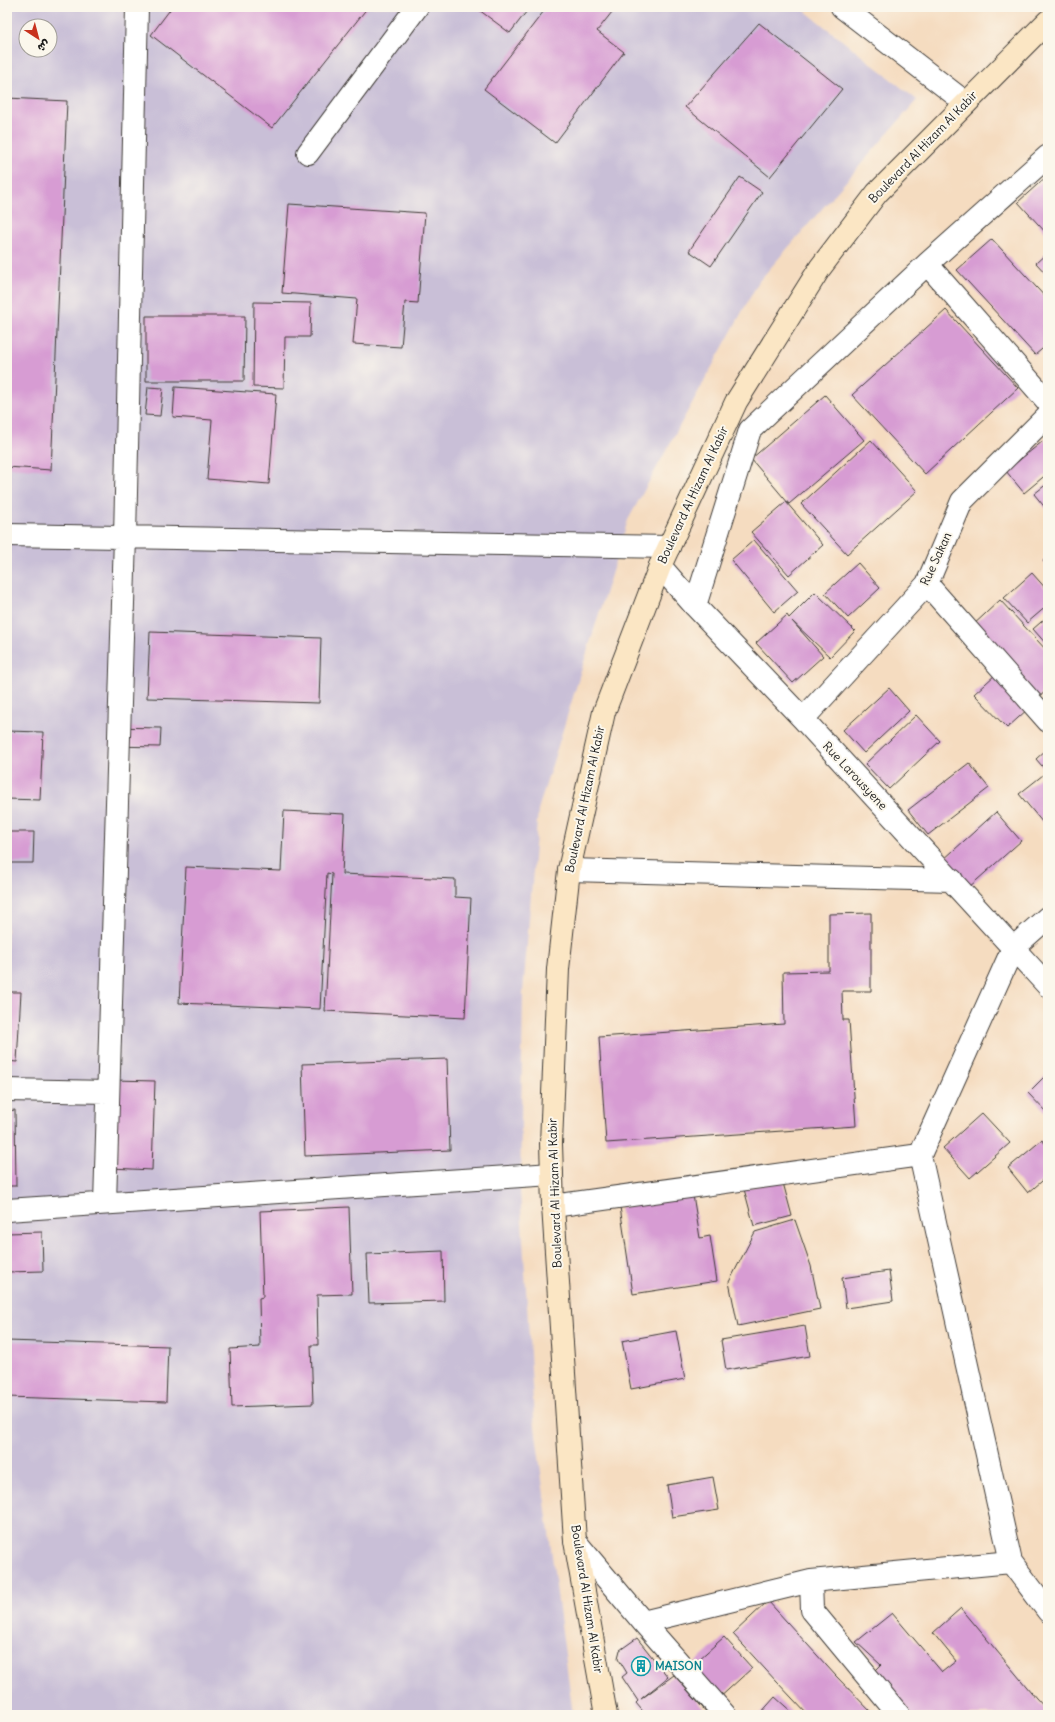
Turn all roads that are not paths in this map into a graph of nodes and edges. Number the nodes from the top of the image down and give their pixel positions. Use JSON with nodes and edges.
{"nodes":[{"id":1,"x":137,"y":7,"type":"edge"},
{"id":2,"x":417,"y":7,"type":"edge"},
{"id":3,"x":842,"y":7,"type":"edge"},
{"id":4,"x":1048,"y":21,"type":"edge"},
{"id":5,"x":966,"y":103,"type":"junction"},
{"id":6,"x":308,"y":153,"type":"dead end"},
{"id":7,"x":1048,"y":156,"type":"edge"},
{"id":8,"x":927,"y":264,"type":"junction"},
{"id":9,"x":1048,"y":402,"type":"edge"},
{"id":10,"x":1048,"y":415,"type":"edge"},
{"id":11,"x":7,"y":535,"type":"edge"},
{"id":12,"x":125,"y":537,"type":"junction"},
{"id":13,"x":665,"y":557,"type":"junction"},
{"id":14,"x":927,"y":584,"type":"junction"},
{"id":15,"x":695,"y":606,"type":"junction"},
{"id":16,"x":803,"y":719,"type":"junction"},
{"id":17,"x":1048,"y":721,"type":"edge"},
{"id":18,"x":569,"y":870,"type":"junction"},
{"id":19,"x":952,"y":880,"type":"junction"},
{"id":20,"x":1048,"y":918,"type":"edge"},
{"id":21,"x":1013,"y":948,"type":"junction"},
{"id":22,"x":1048,"y":986,"type":"edge"},
{"id":23,"x":7,"y":1090,"type":"edge"},
{"id":24,"x":108,"y":1092,"type":"junction"},
{"id":25,"x":920,"y":1155,"type":"junction"},
{"id":26,"x":552,"y":1174,"type":"junction"},
{"id":27,"x":105,"y":1203,"type":"junction"},
{"id":28,"x":553,"y":1206,"type":"junction"},
{"id":29,"x":7,"y":1210,"type":"edge"},
{"id":30,"x":575,"y":1541,"type":"junction"},
{"id":31,"x":1011,"y":1562,"type":"junction"},
{"id":32,"x":811,"y":1581,"type":"junction"},
{"id":33,"x":1048,"y":1611,"type":"edge"},
{"id":34,"x":643,"y":1622,"type":"junction"},
{"id":35,"x":606,"y":1715,"type":"edge"},
{"id":36,"x":725,"y":1715,"type":"edge"},
{"id":37,"x":899,"y":1715,"type":"edge"}],
"edges":[{"from":1,"to":12,"type":"street"},
{"from":2,"to":6,"type":"street"},
{"from":3,"to":5,"type":"street"},
{"from":4,"to":5,"type":"main road","name":"Boulevard Al Hizam Al Kabir"},
{"from":5,"to":13,"type":"main road","name":"Boulevard Al Hizam Al Kabir"},
{"from":7,"to":8,"type":"street"},
{"from":8,"to":9,"type":"street"},
{"from":8,"to":15,"type":"street"},
{"from":10,"to":14,"type":"street","name":"Rue Sakan"},
{"from":11,"to":12,"type":"street"},
{"from":12,"to":13,"type":"street"},
{"from":12,"to":24,"type":"street"},
{"from":13,"to":15,"type":"street","name":"Rue Larousyene"},
{"from":13,"to":18,"type":"main road","name":"Boulevard Al Hizam Al Kabir"},
{"from":14,"to":16,"type":"street","name":"Rue Sakan"},
{"from":14,"to":17,"type":"street"},
{"from":15,"to":16,"type":"street","name":"Rue Larousyene"},
{"from":16,"to":19,"type":"street","name":"Rue Larousyene"},
{"from":18,"to":19,"type":"street"},
{"from":18,"to":26,"type":"main road","name":"Boulevard Al Hizam Al Kabir"},
{"from":19,"to":21,"type":"street","name":"Rue Larousyene"},
{"from":20,"to":21,"type":"street"},
{"from":21,"to":22,"type":"street","name":"Rue Larousyene"},
{"from":21,"to":25,"type":"street"},
{"from":23,"to":24,"type":"street"},
{"from":24,"to":27,"type":"street"},
{"from":25,"to":28,"type":"street"},
{"from":25,"to":31,"type":"street"},
{"from":26,"to":27,"type":"street"},
{"from":26,"to":28,"type":"main road","name":"Boulevard Al Hizam Al Kabir"},
{"from":27,"to":29,"type":"street"},
{"from":28,"to":30,"type":"main road","name":"Boulevard Al Hizam Al Kabir"},
{"from":30,"to":34,"type":"street"},
{"from":30,"to":35,"type":"main road","name":"Boulevard Al Hizam Al Kabir"},
{"from":31,"to":32,"type":"street"},
{"from":31,"to":33,"type":"street"},
{"from":32,"to":34,"type":"street"},
{"from":32,"to":37,"type":"street"},
{"from":34,"to":36,"type":"street"}]}
